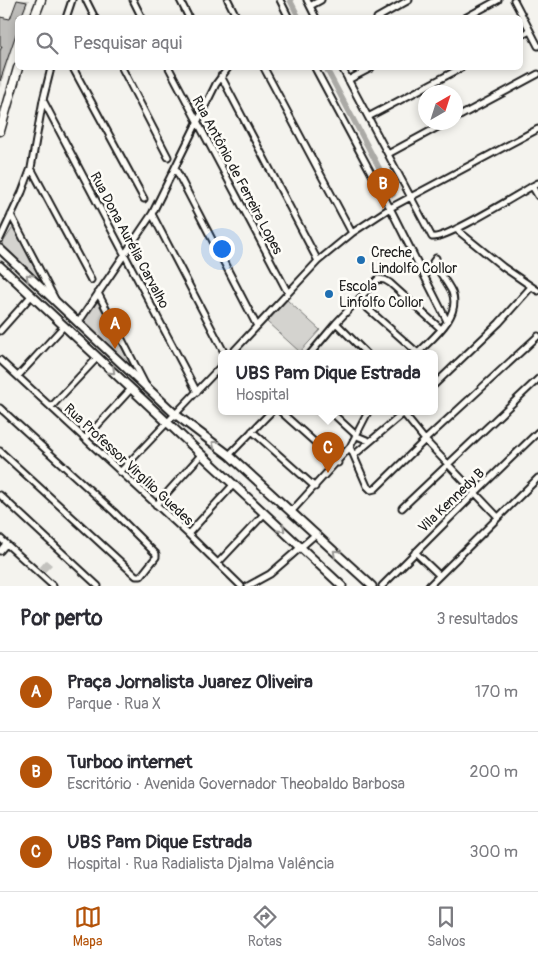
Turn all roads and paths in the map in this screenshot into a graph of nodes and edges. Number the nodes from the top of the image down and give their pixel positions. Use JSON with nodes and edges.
{"nodes":[{"id":1,"x":41,"y":0,"type":"edge"},
{"id":2,"x":72,"y":0,"type":"edge"},
{"id":3,"x":86,"y":0,"type":"edge"},
{"id":4,"x":133,"y":0,"type":"edge"},
{"id":5,"x":180,"y":0,"type":"edge"},
{"id":6,"x":228,"y":0,"type":"edge"},
{"id":7,"x":280,"y":0,"type":"edge"},
{"id":8,"x":307,"y":0,"type":"edge"},
{"id":9,"x":321,"y":0,"type":"edge"},
{"id":10,"x":409,"y":0,"type":"edge"},
{"id":11,"x":498,"y":0,"type":"edge"},
{"id":12,"x":514,"y":0,"type":"edge"},
{"id":13,"x":310,"y":6,"type":"junction"},
{"id":14,"x":35,"y":15,"type":"edge"},
{"id":15,"x":67,"y":15,"type":"edge"},
{"id":16,"x":94,"y":15,"type":"edge"},
{"id":17,"x":140,"y":15,"type":"edge"},
{"id":18,"x":188,"y":15,"type":"edge"},
{"id":19,"x":236,"y":15,"type":"edge"},
{"id":20,"x":285,"y":15,"type":"edge"},
{"id":21,"x":314,"y":15,"type":"edge"},
{"id":22,"x":382,"y":15,"type":"edge"},
{"id":23,"x":470,"y":15,"type":"edge"},
{"id":24,"x":522,"y":15,"type":"edge"},
{"id":25,"x":523,"y":17,"type":"edge"},
{"id":26,"x":530,"y":30,"type":"junction"},
{"id":27,"x":523,"y":34,"type":"edge"},
{"id":28,"x":538,"y":46,"type":"edge"},
{"id":29,"x":17,"y":70,"type":"edge"},
{"id":30,"x":50,"y":70,"type":"edge"},
{"id":31,"x":75,"y":70,"type":"edge"},
{"id":32,"x":123,"y":70,"type":"edge"},
{"id":33,"x":170,"y":70,"type":"edge"},
{"id":34,"x":226,"y":70,"type":"edge"},
{"id":35,"x":265,"y":70,"type":"edge"},
{"id":36,"x":317,"y":70,"type":"edge"},
{"id":37,"x":343,"y":70,"type":"edge"},
{"id":38,"x":367,"y":70,"type":"edge"},
{"id":39,"x":457,"y":70,"type":"edge"},
{"id":40,"x":538,"y":74,"type":"edge"},
{"id":41,"x":221,"y":76,"type":"junction"},
{"id":42,"x":348,"y":80,"type":"junction"},
{"id":43,"x":43,"y":100,"type":"junction"},
{"id":44,"x":463,"y":114,"type":"edge"},
{"id":45,"x":368,"y":117,"type":"junction"},
{"id":46,"x":198,"y":122,"type":"junction"},
{"id":47,"x":538,"y":129,"type":"edge"},
{"id":48,"x":432,"y":130,"type":"edge"},
{"id":49,"x":0,"y":131,"type":"edge"},
{"id":50,"x":388,"y":154,"type":"junction"},
{"id":51,"x":168,"y":157,"type":"dead end"},
{"id":52,"x":31,"y":168,"type":"junction"},
{"id":53,"x":175,"y":168,"type":"junction"},
{"id":54,"x":538,"y":183,"type":"edge"},
{"id":55,"x":532,"y":186,"type":"junction"},
{"id":56,"x":538,"y":196,"type":"edge"},
{"id":57,"x":410,"y":198,"type":"junction"},
{"id":58,"x":144,"y":199,"type":"dead end"},
{"id":59,"x":391,"y":208,"type":"junction"},
{"id":60,"x":152,"y":214,"type":"junction"},
{"id":61,"x":11,"y":215,"type":"junction"},
{"id":62,"x":456,"y":229,"type":"junction"},
{"id":63,"x":352,"y":233,"type":"junction"},
{"id":64,"x":0,"y":239,"type":"edge"},
{"id":65,"x":0,"y":249,"type":"edge"},
{"id":66,"x":126,"y":254,"type":"junction"},
{"id":67,"x":436,"y":258,"type":"dead end"},
{"id":68,"x":318,"y":261,"type":"junction"},
{"id":69,"x":0,"y":266,"type":"edge"},
{"id":70,"x":91,"y":280,"type":"dead end"},
{"id":71,"x":531,"y":287,"type":"junction"},
{"id":72,"x":538,"y":291,"type":"edge"},
{"id":73,"x":98,"y":293,"type":"junction"},
{"id":74,"x":288,"y":293,"type":"junction"},
{"id":75,"x":32,"y":295,"type":"junction"},
{"id":76,"x":358,"y":300,"type":"junction"},
{"id":77,"x":57,"y":303,"type":"junction"},
{"id":78,"x":447,"y":321,"type":"junction"},
{"id":79,"x":78,"y":323,"type":"junction"},
{"id":80,"x":336,"y":323,"type":"junction"},
{"id":81,"x":64,"y":326,"type":"junction"},
{"id":82,"x":257,"y":326,"type":"junction"},
{"id":83,"x":441,"y":329,"type":"junction"},
{"id":84,"x":0,"y":331,"type":"edge"},
{"id":85,"x":538,"y":336,"type":"edge"},
{"id":86,"x":223,"y":350,"type":"edge"},
{"id":87,"x":235,"y":350,"type":"edge"},
{"id":88,"x":313,"y":350,"type":"edge"},
{"id":89,"x":363,"y":350,"type":"edge"},
{"id":90,"x":413,"y":350,"type":"edge"},
{"id":91,"x":421,"y":350,"type":"edge"},
{"id":92,"x":97,"y":358,"type":"junction"},
{"id":93,"x":0,"y":360,"type":"edge"},
{"id":94,"x":218,"y":369,"type":"edge"},
{"id":95,"x":18,"y":376,"type":"junction"},
{"id":96,"x":538,"y":379,"type":"edge"},
{"id":97,"x":438,"y":382,"type":"edge"},
{"id":98,"x":146,"y":386,"type":"junction"},
{"id":99,"x":131,"y":389,"type":"junction"},
{"id":100,"x":197,"y":392,"type":"junction"},
{"id":101,"x":51,"y":407,"type":"junction"},
{"id":102,"x":0,"y":408,"type":"edge"},
{"id":103,"x":175,"y":414,"type":"junction"},
{"id":104,"x":268,"y":415,"type":"edge"},
{"id":105,"x":285,"y":415,"type":"edge"},
{"id":106,"x":334,"y":415,"type":"edge"},
{"id":107,"x":367,"y":415,"type":"edge"},
{"id":108,"x":402,"y":415,"type":"edge"},
{"id":109,"x":406,"y":415,"type":"edge"},
{"id":110,"x":167,"y":422,"type":"junction"},
{"id":111,"x":252,"y":431,"type":"junction"},
{"id":112,"x":538,"y":432,"type":"edge"},
{"id":113,"x":357,"y":436,"type":"junction"},
{"id":114,"x":85,"y":440,"type":"junction"},
{"id":115,"x":425,"y":440,"type":"junction"},
{"id":116,"x":370,"y":441,"type":"junction"},
{"id":117,"x":350,"y":447,"type":"junction"},
{"id":118,"x":0,"y":451,"type":"edge"},
{"id":119,"x":202,"y":454,"type":"junction"},
{"id":120,"x":229,"y":455,"type":"junction"},
{"id":121,"x":354,"y":455,"type":"junction"},
{"id":122,"x":338,"y":463,"type":"junction"},
{"id":123,"x":447,"y":464,"type":"junction"},
{"id":124,"x":120,"y":472,"type":"junction"},
{"id":125,"x":538,"y":478,"type":"edge"},
{"id":126,"x":234,"y":484,"type":"junction"},
{"id":127,"x":315,"y":487,"type":"junction"},
{"id":128,"x":475,"y":493,"type":"junction"},
{"id":129,"x":0,"y":495,"type":"edge"},
{"id":130,"x":156,"y":505,"type":"junction"},
{"id":131,"x":402,"y":508,"type":"dead end"},
{"id":132,"x":291,"y":512,"type":"junction"},
{"id":133,"x":265,"y":513,"type":"junction"},
{"id":134,"x":497,"y":516,"type":"junction"},
{"id":135,"x":188,"y":534,"type":"junction"},
{"id":136,"x":316,"y":534,"type":"junction"},
{"id":137,"x":0,"y":538,"type":"edge"},
{"id":138,"x":6,"y":544,"type":"junction"},
{"id":139,"x":302,"y":548,"type":"junction"},
{"id":140,"x":0,"y":551,"type":"edge"},
{"id":141,"x":415,"y":552,"type":"junction"},
{"id":142,"x":218,"y":563,"type":"junction"},
{"id":143,"x":439,"y":575,"type":"junction"},
{"id":144,"x":52,"y":586,"type":"edge"},
{"id":145,"x":98,"y":586,"type":"edge"},
{"id":146,"x":241,"y":586,"type":"edge"},
{"id":147,"x":248,"y":586,"type":"edge"},
{"id":148,"x":342,"y":586,"type":"edge"},
{"id":149,"x":372,"y":586,"type":"edge"},
{"id":150,"x":382,"y":586,"type":"edge"},
{"id":151,"x":428,"y":586,"type":"edge"}],
"edges":[{"from":1,"to":14,"type":"main road"},
{"from":2,"to":15,"type":"street"},
{"from":3,"to":16,"type":"street"},
{"from":4,"to":17,"type":"street"},
{"from":5,"to":18,"type":"street"},
{"from":6,"to":19,"type":"street"},
{"from":7,"to":20,"type":"street"},
{"from":8,"to":13,"type":"street"},
{"from":9,"to":13,"type":"street"},
{"from":10,"to":22,"type":"street"},
{"from":11,"to":23,"type":"street"},
{"from":12,"to":24,"type":"street"},
{"from":13,"to":21,"type":"street"},
{"from":25,"to":26,"type":"street"},
{"from":26,"to":27,"type":"street"},
{"from":26,"to":28,"type":"street"},
{"from":29,"to":49,"type":"main road"},
{"from":30,"to":43,"type":"street"},
{"from":31,"to":58,"type":"street"},
{"from":32,"to":51,"type":"street"},
{"from":33,"to":46,"type":"street","name":"Rua Antônio de Ferreira Lopes"},
{"from":34,"to":41,"type":"street"},
{"from":35,"to":63,"type":"street"},
{"from":36,"to":59,"type":"street"},
{"from":37,"to":42,"type":"street"},
{"from":38,"to":42,"type":"street"},
{"from":39,"to":45,"type":"street"},
{"from":40,"to":44,"type":"street"},
{"from":41,"to":46,"type":"street"},
{"from":41,"to":68,"type":"street"},
{"from":42,"to":45,"type":"street"},
{"from":43,"to":52,"type":"street"},
{"from":43,"to":66,"type":"street","name":"Rua Dona Aurélia Carvalho"},
{"from":45,"to":50,"type":"street"},
{"from":46,"to":53,"type":"street"},
{"from":46,"to":74,"type":"street","name":"Rua Antônio de Ferreira Lopes"},
{"from":47,"to":57,"type":"street"},
{"from":48,"to":50,"type":"street"},
{"from":50,"to":57,"type":"street"},
{"from":52,"to":61,"type":"street"},
{"from":52,"to":70,"type":"street"},
{"from":53,"to":60,"type":"street"},
{"from":53,"to":82,"type":"street"},
{"from":54,"to":55,"type":"street"},
{"from":55,"to":56,"type":"street"},
{"from":55,"to":62,"type":"street"},
{"from":57,"to":59,"type":"street"},
{"from":57,"to":62,"type":"street"},
{"from":59,"to":63,"type":"street"},
{"from":59,"to":78,"type":"street"},
{"from":60,"to":66,"type":"street"},
{"from":60,"to":86,"type":"street"},
{"from":61,"to":64,"type":"street"},
{"from":61,"to":77,"type":"street"},
{"from":62,"to":71,"type":"street"},
{"from":63,"to":68,"type":"street"},
{"from":77,"to":65,"type":"street","one_way":true},
{"from":66,"to":73,"type":"street"},
{"from":66,"to":100,"type":"street","name":"Rua Dona Aurélia Carvalho"},
{"from":67,"to":78,"type":"street"},
{"from":68,"to":74,"type":"street"},
{"from":69,"to":75,"type":"street"},
{"from":71,"to":72,"type":"street"},
{"from":71,"to":97,"type":"street"},
{"from":73,"to":79,"type":"street"},
{"from":73,"to":98,"type":"street"},
{"from":74,"to":82,"type":"street"},
{"from":75,"to":81,"type":"street"},
{"from":75,"to":84,"type":"street"},
{"from":76,"to":80,"type":"street"},
{"from":76,"to":83,"type":"street"},
{"from":76,"to":90,"type":"street"},
{"from":77,"to":79,"type":"street"},
{"from":78,"to":83,"type":"street"},
{"from":79,"to":98,"type":"street"},
{"from":80,"to":88,"type":"street"},
{"from":80,"to":89,"type":"street"},
{"from":81,"to":92,"type":"street"},
{"from":81,"to":95,"type":"street"},
{"from":82,"to":87,"type":"street"},
{"from":83,"to":91,"type":"street"},
{"from":85,"to":115,"type":"street"},
{"from":92,"to":99,"type":"street","one_way":true},
{"from":92,"to":101,"type":"street"},
{"from":93,"to":95,"type":"street","name":"Rua Professor Virgílio Guedes"},
{"from":94,"to":100,"type":"street"},
{"from":95,"to":101,"type":"street","name":"Rua Professor Virgílio Guedes"},
{"from":96,"to":123,"type":"street"},
{"from":98,"to":103,"type":"street"},
{"from":99,"to":110,"type":"street"},
{"from":99,"to":114,"type":"street"},
{"from":100,"to":103,"type":"street"},
{"from":101,"to":114,"type":"street","name":"Rua Professor Virgílio Guedes"},
{"from":102,"to":118,"type":"street"},
{"from":103,"to":110,"type":"street"},
{"from":120,"to":103,"type":"street","one_way":true},
{"from":104,"to":111,"type":"street"},
{"from":105,"to":122,"type":"street"},
{"from":106,"to":113,"type":"street"},
{"from":107,"to":113,"type":"street"},
{"from":108,"to":116,"type":"street"},
{"from":109,"to":115,"type":"street"},
{"from":110,"to":119,"type":"street"},
{"from":110,"to":124,"type":"street"},
{"from":111,"to":120,"type":"street"},
{"from":111,"to":127,"type":"street"},
{"from":112,"to":128,"type":"street","name":"Vila Kennedy B"},
{"from":113,"to":116,"type":"street"},
{"from":113,"to":117,"type":"street"},
{"from":114,"to":124,"type":"street","name":"Rua Professor Virgílio Guedes"},
{"from":115,"to":121,"type":"street"},
{"from":115,"to":123,"type":"street"},
{"from":116,"to":121,"type":"street"},
{"from":117,"to":121,"type":"street"},
{"from":117,"to":122,"type":"street"},
{"from":119,"to":126,"type":"street"},
{"from":119,"to":130,"type":"street"},
{"from":120,"to":132,"type":"street"},
{"from":122,"to":127,"type":"street"},
{"from":123,"to":128,"type":"street"},
{"from":123,"to":131,"type":"street"},
{"from":124,"to":130,"type":"street","name":"Rua Professor Virgílio Guedes"},
{"from":125,"to":134,"type":"street"},
{"from":126,"to":133,"type":"street"},
{"from":126,"to":135,"type":"street"},
{"from":127,"to":132,"type":"street"},
{"from":128,"to":134,"type":"street"},
{"from":128,"to":141,"type":"street","name":"Vila Kennedy B"},
{"from":129,"to":145,"type":"street"},
{"from":130,"to":135,"type":"street","name":"Rua Professor Virgílio Guedes"},
{"from":132,"to":136,"type":"street"},
{"from":133,"to":139,"type":"street","one_way":true},
{"from":133,"to":142,"type":"street"},
{"from":134,"to":143,"type":"street"},
{"from":135,"to":142,"type":"street","name":"Rua Professor Virgílio Guedes"},
{"from":136,"to":139,"type":"street"},
{"from":149,"to":136,"type":"street","one_way":true},
{"from":137,"to":138,"type":"street"},
{"from":138,"to":140,"type":"street"},
{"from":138,"to":144,"type":"street"},
{"from":139,"to":147,"type":"street"},
{"from":139,"to":148,"type":"street"},
{"from":141,"to":143,"type":"street"},
{"from":141,"to":150,"type":"street","name":"Vila Kennedy B"},
{"from":142,"to":146,"type":"street","name":"Rua Professor Virgílio Guedes"},
{"from":143,"to":151,"type":"street"}]}
